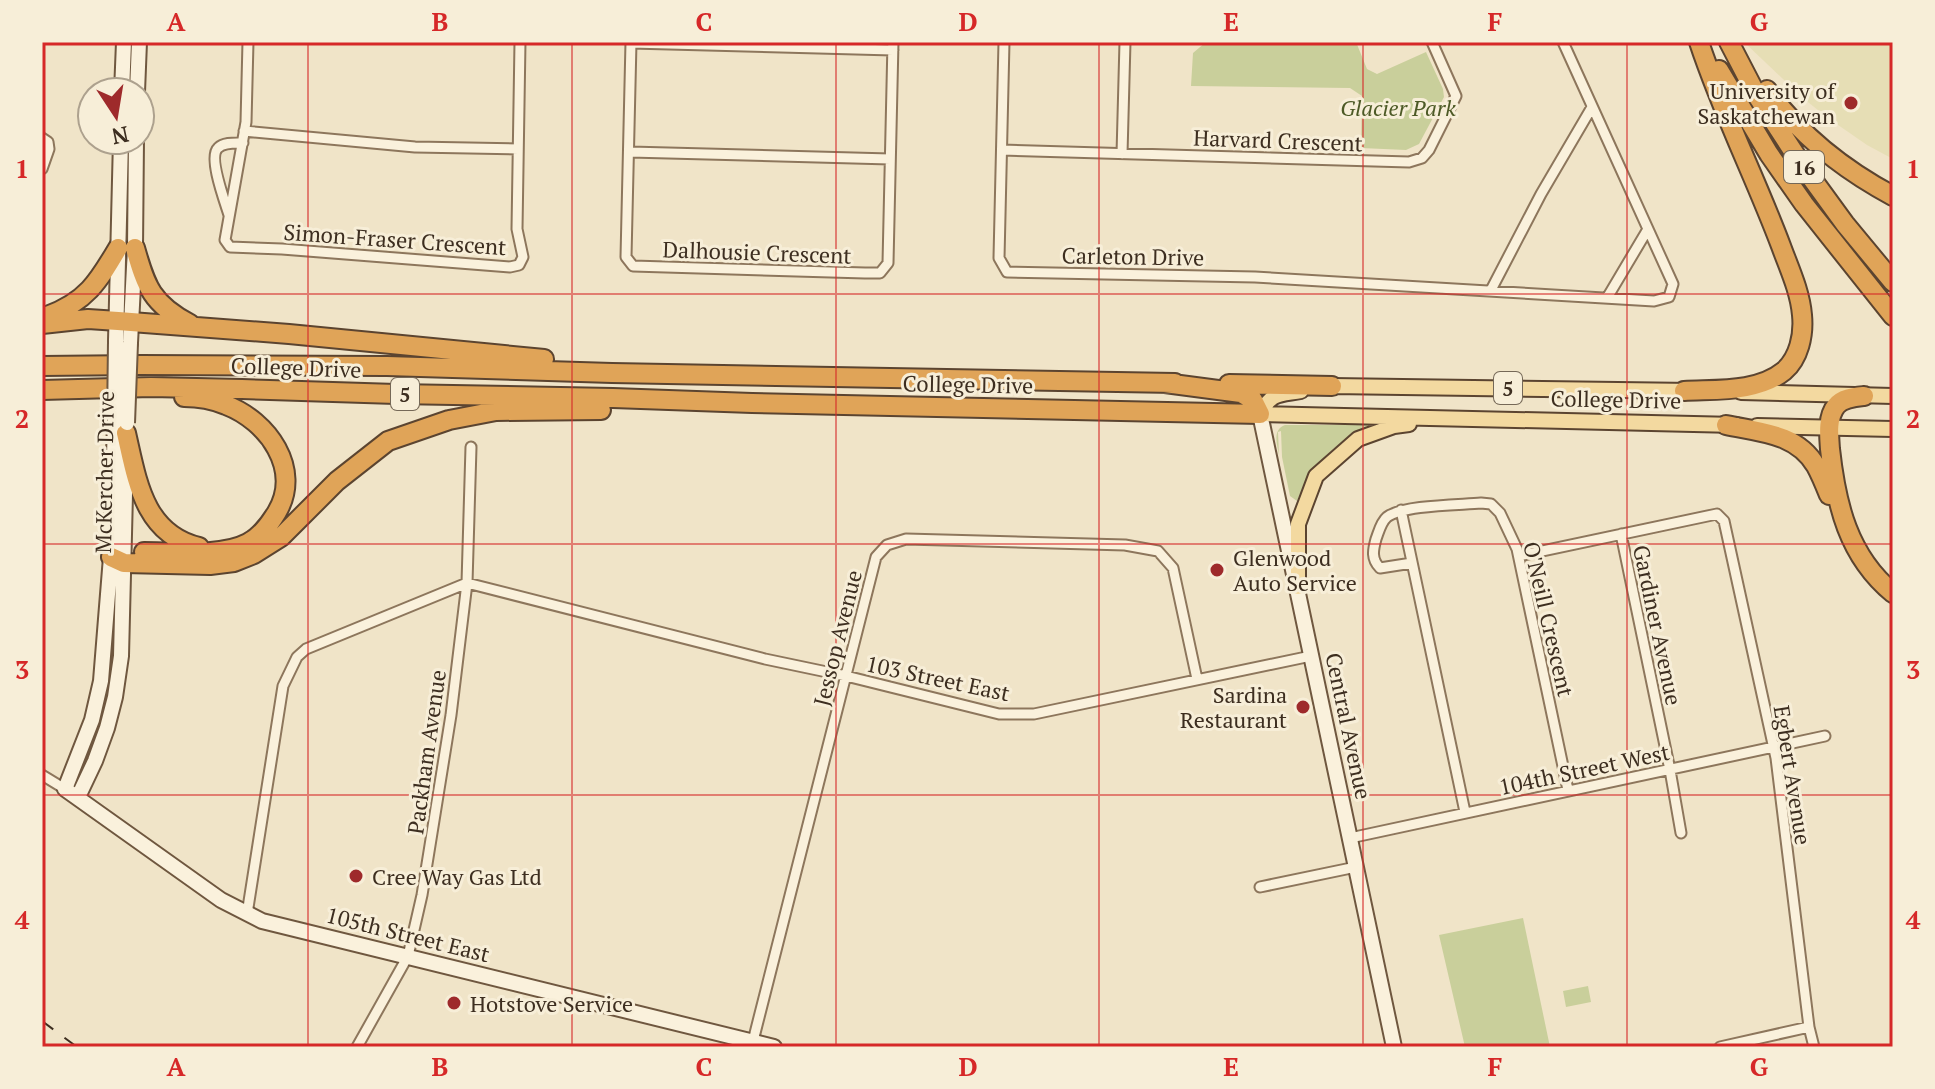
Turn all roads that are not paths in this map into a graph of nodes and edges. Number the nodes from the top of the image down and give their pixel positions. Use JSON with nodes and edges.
{"nodes":[{"id":1,"x":124,"y":42,"type":"edge"},
{"id":2,"x":139,"y":42,"type":"edge"},
{"id":3,"x":248,"y":42,"type":"edge"},
{"id":4,"x":520,"y":42,"type":"edge"},
{"id":5,"x":1004,"y":42,"type":"edge"},
{"id":6,"x":1125,"y":42,"type":"edge"},
{"id":7,"x":1432,"y":42,"type":"edge"},
{"id":8,"x":1563,"y":42,"type":"edge"},
{"id":9,"x":1702,"y":42,"type":"edge"},
{"id":10,"x":1731,"y":42,"type":"edge"},
{"id":11,"x":631,"y":43,"type":"edge"},
{"id":12,"x":893,"y":46,"type":"edge"},
{"id":13,"x":123,"y":76,"type":"edge"},
{"id":14,"x":138,"y":76,"type":"edge"},
{"id":15,"x":1592,"y":107,"type":"junction"},
{"id":16,"x":244,"y":131,"type":"junction"},
{"id":17,"x":42,"y":138,"type":"edge"},
{"id":18,"x":243,"y":143,"type":"junction"},
{"id":19,"x":518,"y":149,"type":"junction"},
{"id":20,"x":1002,"y":150,"type":"junction"},
{"id":21,"x":630,"y":152,"type":"junction"},
{"id":22,"x":1122,"y":154,"type":"junction"},
{"id":23,"x":122,"y":156,"type":"edge"},
{"id":24,"x":135,"y":156,"type":"edge"},
{"id":25,"x":890,"y":159,"type":"junction"},
{"id":26,"x":42,"y":169,"type":"edge"},
{"id":27,"x":1893,"y":196,"type":"edge"},
{"id":28,"x":229,"y":217,"type":"junction"},
{"id":29,"x":1648,"y":229,"type":"junction"},
{"id":30,"x":126,"y":248,"type":"junction"},
{"id":31,"x":1893,"y":282,"type":"edge"},
{"id":32,"x":1491,"y":290,"type":"junction"},
{"id":33,"x":1607,"y":298,"type":"junction"},
{"id":34,"x":1893,"y":316,"type":"edge"},
{"id":35,"x":42,"y":321,"type":"edge"},
{"id":36,"x":124,"y":322,"type":"junction"},
{"id":37,"x":196,"y":327,"type":"junction"},
{"id":38,"x":42,"y":366,"type":"edge"},
{"id":39,"x":682,"y":373,"type":"junction"},
{"id":40,"x":1165,"y":383,"type":"junction"},
{"id":41,"x":1332,"y":386,"type":"junction"},
{"id":42,"x":50,"y":390,"type":"edge"},
{"id":43,"x":1684,"y":391,"type":"junction"},
{"id":44,"x":1864,"y":396,"type":"junction"},
{"id":45,"x":1893,"y":396,"type":"edge"},
{"id":46,"x":752,"y":403,"type":"junction"},
{"id":47,"x":1260,"y":414,"type":"junction"},
{"id":48,"x":1453,"y":419,"type":"junction"},
{"id":49,"x":1726,"y":425,"type":"junction"},
{"id":50,"x":123,"y":426,"type":"junction"},
{"id":51,"x":1830,"y":427,"type":"junction"},
{"id":52,"x":1893,"y":429,"type":"edge"},
{"id":53,"x":471,"y":447,"type":"dead end"},
{"id":54,"x":1401,"y":510,"type":"junction"},
{"id":55,"x":1845,"y":526,"type":"junction"},
{"id":56,"x":1621,"y":534,"type":"junction"},
{"id":57,"x":213,"y":551,"type":"junction"},
{"id":58,"x":1519,"y":556,"type":"junction"},
{"id":59,"x":120,"y":557,"type":"junction"},
{"id":60,"x":1412,"y":563,"type":"junction"},
{"id":61,"x":467,"y":583,"type":"junction"},
{"id":62,"x":1298,"y":587,"type":"junction"},
{"id":63,"x":1893,"y":593,"type":"edge"},
{"id":64,"x":1311,"y":656,"type":"junction"},
{"id":65,"x":846,"y":676,"type":"junction"},
{"id":66,"x":1197,"y":679,"type":"junction"},
{"id":67,"x":1825,"y":736,"type":"dead end"},
{"id":68,"x":1773,"y":748,"type":"junction"},
{"id":69,"x":1670,"y":770,"type":"junction"},
{"id":70,"x":42,"y":775,"type":"edge"},
{"id":71,"x":1568,"y":790,"type":"junction"},
{"id":72,"x":71,"y":793,"type":"junction"},
{"id":73,"x":1465,"y":812,"type":"junction"},
{"id":74,"x":1681,"y":833,"type":"dead end"},
{"id":75,"x":1350,"y":838,"type":"junction"},
{"id":76,"x":1356,"y":867,"type":"junction"},
{"id":77,"x":1260,"y":887,"type":"dead end"},
{"id":78,"x":247,"y":914,"type":"junction"},
{"id":79,"x":408,"y":956,"type":"junction"},
{"id":80,"x":1809,"y":1027,"type":"junction"},
{"id":81,"x":753,"y":1044,"type":"edge"},
{"id":82,"x":357,"y":1047,"type":"edge"},
{"id":83,"x":774,"y":1047,"type":"edge"},
{"id":84,"x":1394,"y":1047,"type":"edge"},
{"id":85,"x":1720,"y":1047,"type":"edge"},
{"id":86,"x":1814,"y":1047,"type":"edge"}],
"edges":[{"from":1,"to":13,"type":"main road"},
{"from":2,"to":14,"type":"main road"},
{"from":3,"to":16,"type":"street","name":"Simon-Fraser Crescent"},
{"from":4,"to":19,"type":"street","name":"Simon-Fraser Crescent"},
{"from":5,"to":20,"type":"street","name":"Carleton Drive"},
{"from":6,"to":22,"type":"street"},
{"from":7,"to":22,"type":"street","name":"Harvard Crescent"},
{"from":8,"to":15,"type":"street","name":"Carleton Drive"},
{"from":9,"to":34,"type":"highway","number":"16"},
{"from":9,"to":43,"type":"highway"},
{"from":10,"to":27,"type":"highway"},
{"from":10,"to":31,"type":"highway","number":"16"},
{"from":11,"to":12,"type":"street","name":"Dalhousie Crescent"},
{"from":11,"to":21,"type":"street","name":"Dalhousie Crescent"},
{"from":12,"to":25,"type":"street","name":"Dalhousie Crescent"},
{"from":15,"to":29,"type":"street","name":"Carleton Drive"},
{"from":15,"to":32,"type":"street"},
{"from":16,"to":18,"type":"street","name":"Simon-Fraser Crescent"},
{"from":16,"to":19,"type":"street"},
{"from":17,"to":26,"type":"street"},
{"from":18,"to":28,"type":"street","name":"Simon-Fraser Crescent"},
{"from":18,"to":28,"type":"street","name":"Simon-Fraser Crescent"},
{"from":19,"to":28,"type":"street","name":"Simon-Fraser Crescent"},
{"from":20,"to":22,"type":"street","name":"Harvard Crescent"},
{"from":20,"to":32,"type":"street","name":"Carleton Drive"},
{"from":21,"to":25,"type":"street"},
{"from":21,"to":25,"type":"street","name":"Dalhousie Crescent"},
{"from":23,"to":30,"type":"main road","name":"McKercher Drive"},
{"from":24,"to":30,"type":"main road","name":"McKercher Drive"},
{"from":29,"to":33,"type":"street"},
{"from":29,"to":33,"type":"street","name":"Carleton Drive"},
{"from":30,"to":35,"type":"highway"},
{"from":30,"to":36,"type":"main road","name":"McKercher Drive"},
{"from":30,"to":37,"type":"highway"},
{"from":32,"to":33,"type":"street","name":"Carleton Drive"},
{"from":35,"to":36,"type":"highway"},
{"from":36,"to":37,"type":"highway"},
{"from":36,"to":50,"type":"main road","name":"McKercher Drive","bridge":true},
{"from":37,"to":39,"type":"highway"},
{"from":38,"to":39,"type":"highway","name":"College Drive","number":"5"},
{"from":39,"to":40,"type":"highway","name":"College Drive","number":"5"},
{"from":40,"to":41,"type":"highway","name":"College Drive","number":"5"},
{"from":40,"to":47,"type":"highway"},
{"from":41,"to":43,"type":"main road","name":"College Drive","number":"5"},
{"from":41,"to":47,"type":"main road"},
{"from":42,"to":46,"type":"highway","name":"College Drive","number":"5"},
{"from":42,"to":57,"type":"highway"},
{"from":43,"to":44,"type":"main road","name":"College Drive","number":"5"},
{"from":44,"to":45,"type":"main road","name":"College Drive","number":"5"},
{"from":44,"to":51,"type":"highway"},
{"from":46,"to":47,"type":"highway","name":"College Drive","number":"5"},
{"from":46,"to":59,"type":"highway"},
{"from":47,"to":48,"type":"main road","name":"College Drive","number":"5"},
{"from":47,"to":62,"type":"main road","name":"Central Avenue"},
{"from":48,"to":49,"type":"main road","name":"College Drive","number":"5"},
{"from":48,"to":62,"type":"main road"},
{"from":49,"to":51,"type":"main road","name":"College Drive","number":"5"},
{"from":49,"to":55,"type":"highway"},
{"from":50,"to":57,"type":"highway"},
{"from":50,"to":59,"type":"main road","name":"McKercher Drive"},
{"from":51,"to":52,"type":"main road","name":"College Drive","number":"5"},
{"from":51,"to":55,"type":"highway"},
{"from":53,"to":61,"type":"street","name":"Packham Avenue"},
{"from":54,"to":58,"type":"street","name":"O'Neill Crescent"},
{"from":54,"to":60,"type":"street"},
{"from":54,"to":60,"type":"street"},
{"from":55,"to":63,"type":"highway"},
{"from":56,"to":58,"type":"street"},
{"from":56,"to":68,"type":"street","name":"Egbert Avenue"},
{"from":56,"to":69,"type":"street","name":"Gardiner Avenue"},
{"from":57,"to":59,"type":"highway"},
{"from":58,"to":71,"type":"street","name":"O'Neill Crescent"},
{"from":59,"to":72,"type":"main road","name":"McKercher Drive"},
{"from":60,"to":73,"type":"street"},
{"from":61,"to":65,"type":"street","name":"103 Street East"},
{"from":61,"to":78,"type":"street"},
{"from":61,"to":79,"type":"street","name":"Packham Avenue"},
{"from":62,"to":64,"type":"main road","name":"Central Avenue"},
{"from":64,"to":66,"type":"street","name":"103 Street East"},
{"from":64,"to":75,"type":"main road","name":"Central Avenue"},
{"from":65,"to":66,"type":"street","name":"103 Street East"},
{"from":65,"to":66,"type":"street","name":"Jessop Avenue"},
{"from":65,"to":81,"type":"street","name":"Jessop Avenue"},
{"from":67,"to":68,"type":"street","name":"104th Street West"},
{"from":68,"to":69,"type":"street","name":"104th Street West"},
{"from":68,"to":80,"type":"street","name":"Egbert Avenue"},
{"from":69,"to":71,"type":"street","name":"104th Street West"},
{"from":69,"to":74,"type":"street","name":"Gardiner Avenue"},
{"from":70,"to":72,"type":"street"},
{"from":71,"to":73,"type":"street","name":"104th Street West"},
{"from":72,"to":78,"type":"main road","name":"105th Street East"},
{"from":73,"to":75,"type":"street","name":"104th Street West"},
{"from":75,"to":76,"type":"main road","name":"Central Avenue"},
{"from":76,"to":77,"type":"street"},
{"from":76,"to":84,"type":"main road","name":"Central Avenue"},
{"from":78,"to":79,"type":"main road","name":"105th Street East"},
{"from":79,"to":81,"type":"main road","name":"105th Street East"},
{"from":79,"to":82,"type":"street","name":"Packham Avenue"},
{"from":80,"to":85,"type":"street"},
{"from":80,"to":86,"type":"street","name":"Egbert Avenue"},
{"from":81,"to":83,"type":"main road","name":"105th Street East"}]}
